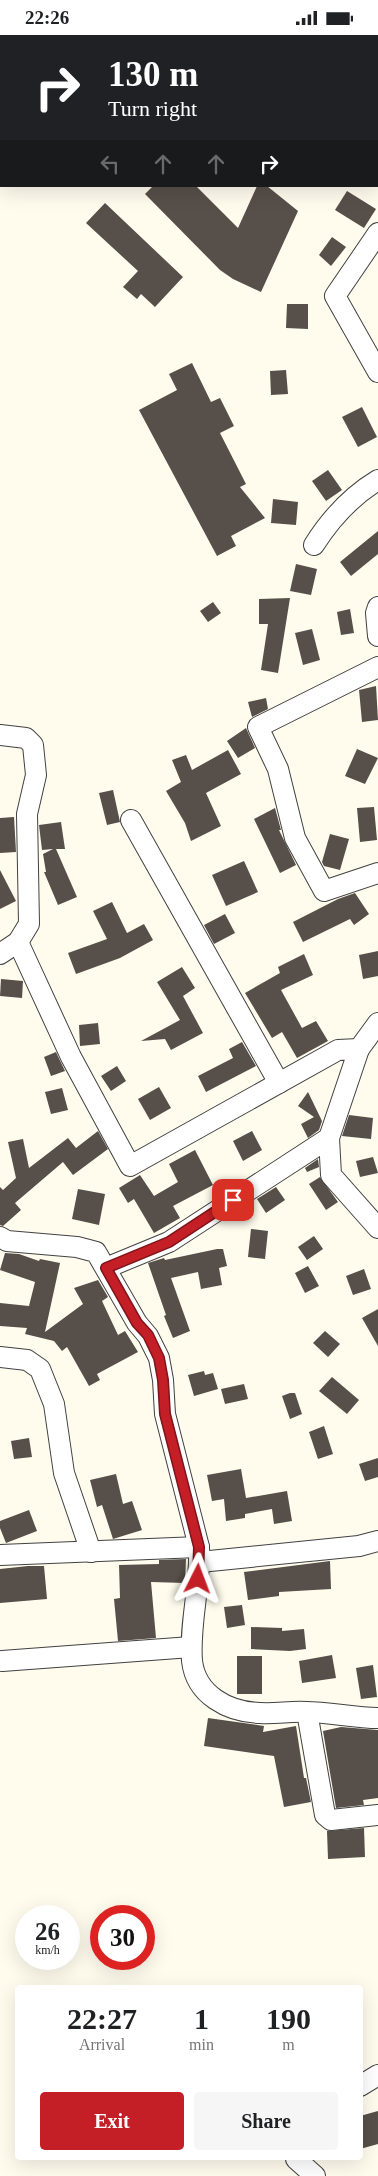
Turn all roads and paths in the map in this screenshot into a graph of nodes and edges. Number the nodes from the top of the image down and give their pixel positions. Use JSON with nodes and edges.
{"nodes":[{"id":1,"x":378,"y":233,"type":"edge"},
{"id":2,"x":378,"y":372,"type":"edge"},
{"id":3,"x":378,"y":480,"type":"edge"},
{"id":4,"x":314,"y":545,"type":"dead end"},
{"id":5,"x":378,"y":607,"type":"edge"},
{"id":6,"x":378,"y":636,"type":"edge"},
{"id":7,"x":378,"y":667,"type":"edge"},
{"id":8,"x":0,"y":735,"type":"edge"},
{"id":9,"x":131,"y":820,"type":"dead end"},
{"id":10,"x":378,"y":873,"type":"edge"},
{"id":11,"x":18,"y":942,"type":"junction"},
{"id":12,"x":0,"y":954,"type":"edge"},
{"id":13,"x":378,"y":1023,"type":"edge"},
{"id":14,"x":359,"y":1049,"type":"junction"},
{"id":15,"x":279,"y":1083,"type":"junction"},
{"id":16,"x":329,"y":1138,"type":"junction"},
{"id":17,"x":378,"y":1227,"type":"edge"},
{"id":18,"x":0,"y":1237,"type":"edge"},
{"id":19,"x":106,"y":1268,"type":"junction"},
{"id":20,"x":0,"y":1357,"type":"edge"},
{"id":21,"x":378,"y":1541,"type":"edge"},
{"id":22,"x":91,"y":1552,"type":"junction"},
{"id":23,"x":0,"y":1555,"type":"edge"},
{"id":24,"x":200,"y":1555,"type":"junction"},
{"id":25,"x":192,"y":1647,"type":"junction"},
{"id":26,"x":2,"y":1661,"type":"dead end"},
{"id":27,"x":307,"y":1712,"type":"junction"},
{"id":28,"x":378,"y":1718,"type":"edge"},
{"id":29,"x":378,"y":1815,"type":"edge"},
{"id":30,"x":378,"y":2075,"type":"edge"},
{"id":31,"x":363,"y":2084,"type":"edge"},
{"id":32,"x":294,"y":2164,"type":"edge"},
{"id":33,"x":315,"y":2176,"type":"edge"}],
"edges":[{"from":1,"to":2,"type":"street"},
{"from":3,"to":4,"type":"street"},
{"from":5,"to":6,"type":"street"},
{"from":7,"to":10,"type":"street"},
{"from":8,"to":11,"type":"street"},
{"from":9,"to":15,"type":"street"},
{"from":11,"to":12,"type":"street"},
{"from":11,"to":15,"type":"street"},
{"from":13,"to":14,"type":"street"},
{"from":14,"to":15,"type":"street"},
{"from":14,"to":16,"type":"street"},
{"from":16,"to":17,"type":"street"},
{"from":16,"to":19,"type":"street"},
{"from":18,"to":19,"type":"street"},
{"from":19,"to":24,"type":"street"},
{"from":20,"to":22,"type":"street"},
{"from":21,"to":24,"type":"street"},
{"from":22,"to":23,"type":"street"},
{"from":22,"to":24,"type":"street"},
{"from":24,"to":25,"type":"street"},
{"from":25,"to":26,"type":"street"},
{"from":25,"to":27,"type":"street"},
{"from":27,"to":28,"type":"street"},
{"from":27,"to":29,"type":"street"},
{"from":30,"to":31,"type":"street"},
{"from":32,"to":33,"type":"street"}]}
